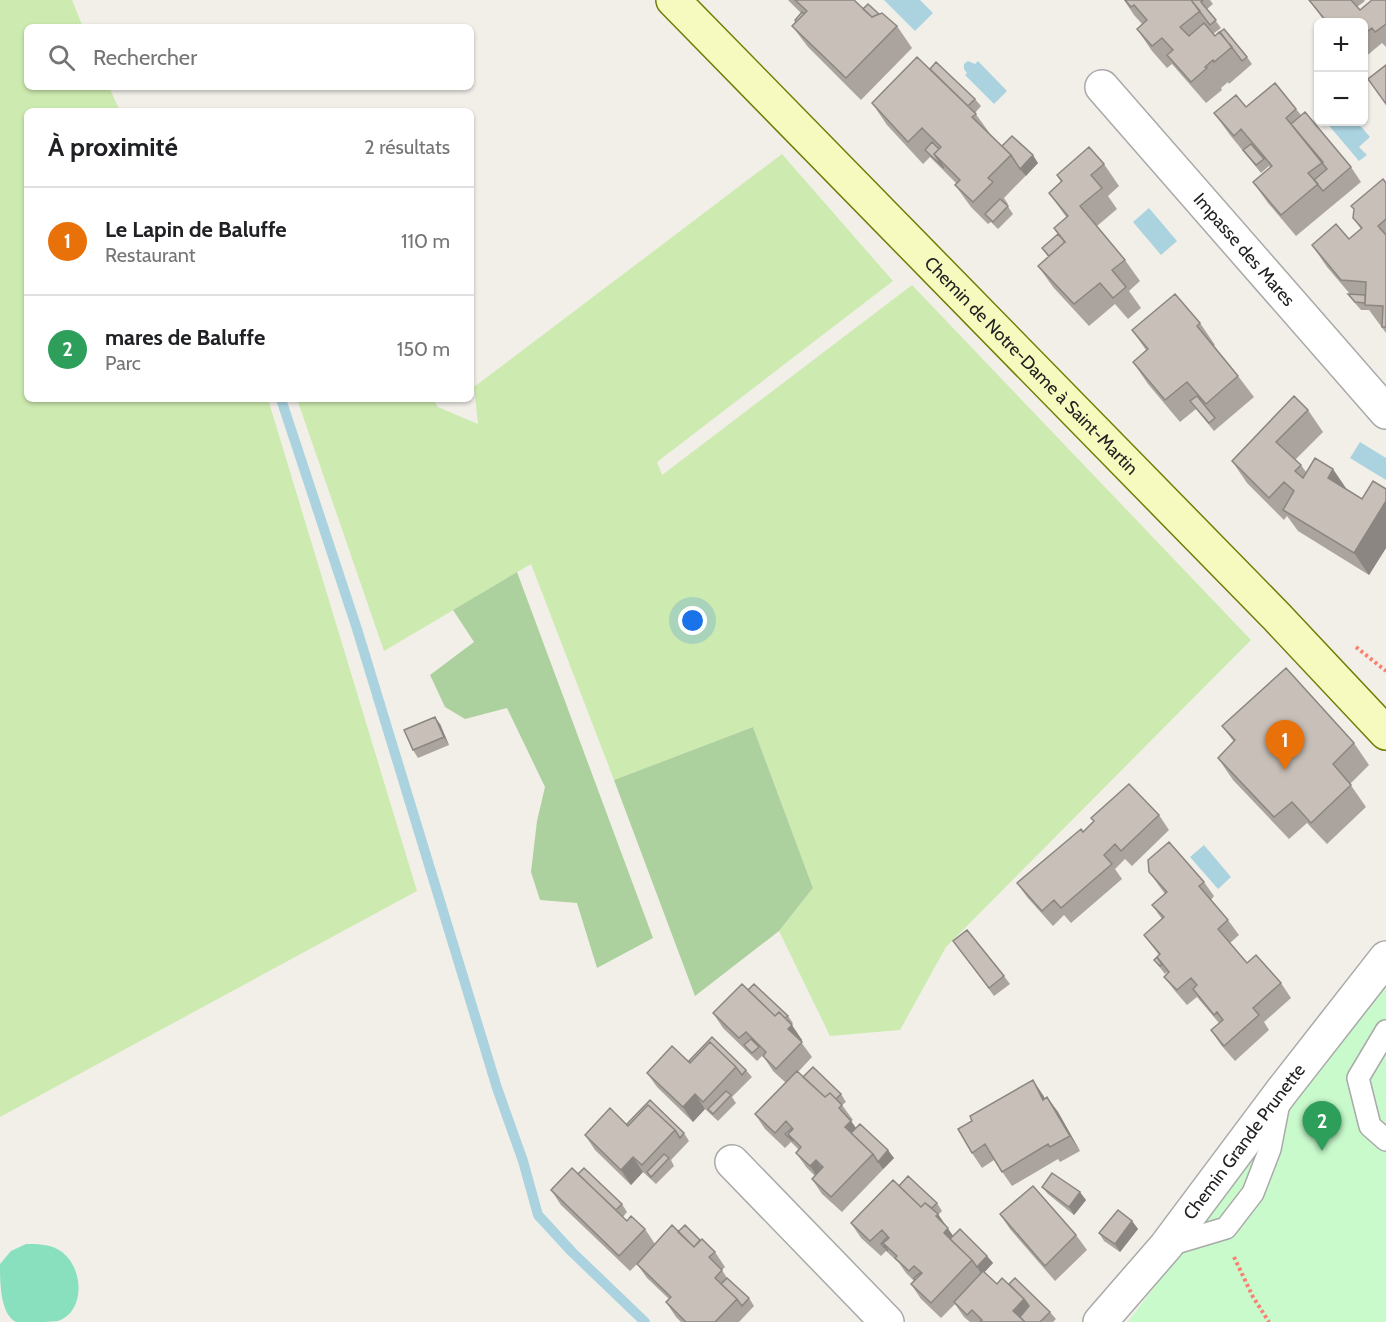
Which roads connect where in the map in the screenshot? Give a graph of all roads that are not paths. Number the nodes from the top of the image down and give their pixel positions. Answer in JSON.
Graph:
{"nodes":[{"id":1,"x":673,"y":0,"type":"edge"},
{"id":2,"x":1102,"y":87,"type":"dead end"},
{"id":3,"x":1386,"y":412,"type":"edge"},
{"id":4,"x":1386,"y":733,"type":"edge"},
{"id":5,"x":1386,"y":958,"type":"edge"},
{"id":6,"x":1386,"y":1031,"type":"edge"},
{"id":7,"x":1282,"y":1091,"type":"junction"},
{"id":8,"x":1386,"y":1140,"type":"edge"},
{"id":9,"x":732,"y":1162,"type":"dead end"},
{"id":10,"x":1166,"y":1246,"type":"junction"},
{"id":11,"x":887,"y":1322,"type":"edge"},
{"id":12,"x":1100,"y":1322,"type":"edge"}],
"edges":[{"from":1,"to":4,"type":"street","name":"Chemin de Notre-Dame à Saint-Martin"},
{"from":2,"to":3,"type":"street","name":"Impasse des Mares"},
{"from":5,"to":7,"type":"street","name":"Chemin Grande Prunette"},
{"from":6,"to":8,"type":"lane"},
{"from":7,"to":10,"type":"street","name":"Chemin Grande Prunette"},
{"from":7,"to":10,"type":"lane"},
{"from":9,"to":11,"type":"street"},
{"from":10,"to":12,"type":"street","name":"Chemin Grande Prunette"}]}
